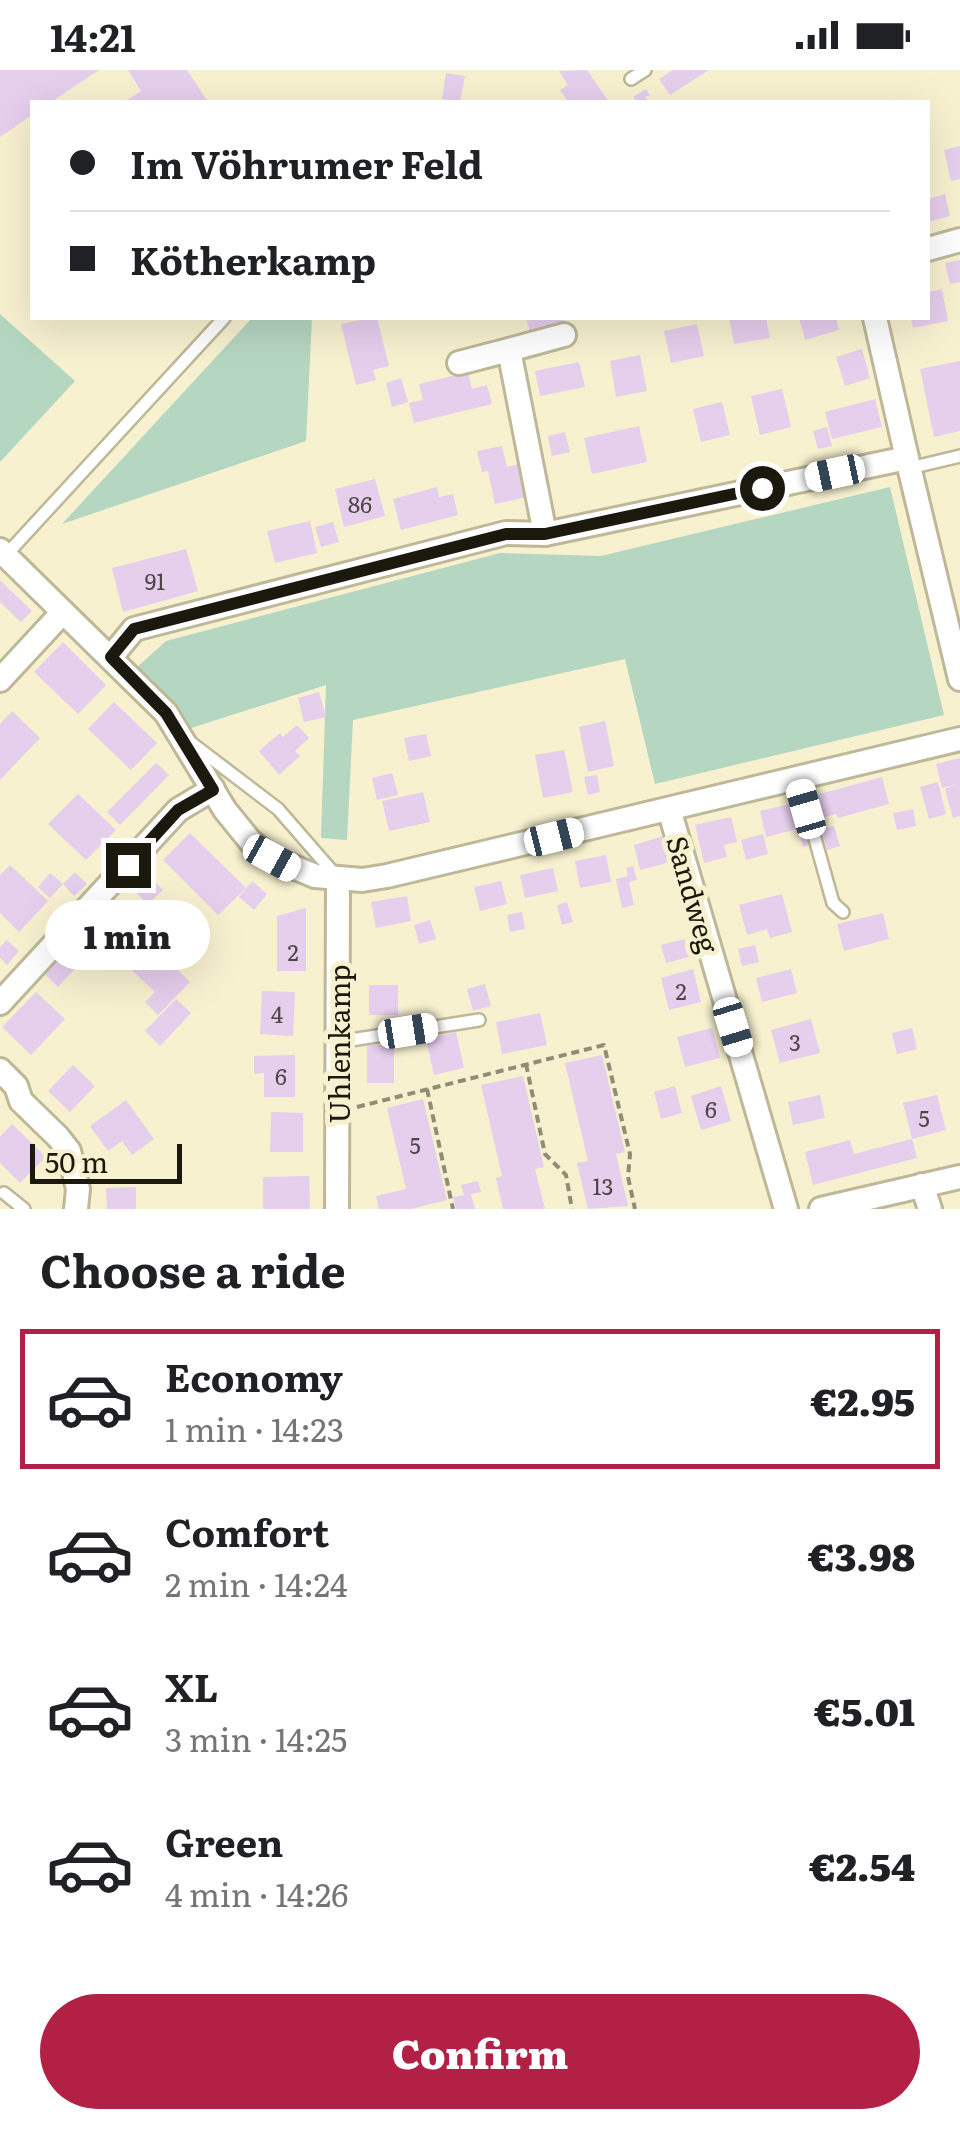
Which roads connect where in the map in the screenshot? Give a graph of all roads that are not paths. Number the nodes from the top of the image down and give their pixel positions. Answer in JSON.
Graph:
{"nodes":[{"id":1,"x":645,"y":70,"type":"edge"},
{"id":2,"x":631,"y":80,"type":"dead end"},
{"id":3,"x":960,"y":240,"type":"edge"},
{"id":4,"x":930,"y":248,"type":"edge"},
{"id":5,"x":222,"y":320,"type":"edge"},
{"id":6,"x":876,"y":320,"type":"edge"},
{"id":7,"x":564,"y":336,"type":"dead end"},
{"id":8,"x":509,"y":350,"type":"junction"},
{"id":9,"x":459,"y":362,"type":"dead end"},
{"id":10,"x":960,"y":456,"type":"edge"},
{"id":11,"x":908,"y":463,"type":"junction"},
{"id":12,"x":545,"y":534,"type":"junction"},
{"id":13,"x":3,"y":553,"type":"edge"},
{"id":14,"x":63,"y":612,"type":"junction"},
{"id":15,"x":111,"y":657,"type":"junction"},
{"id":16,"x":0,"y":680,"type":"edge"},
{"id":17,"x":960,"y":680,"type":"edge"},
{"id":18,"x":183,"y":736,"type":"junction"},
{"id":19,"x":960,"y":738,"type":"edge"},
{"id":20,"x":798,"y":778,"type":"junction"},
{"id":21,"x":213,"y":790,"type":"junction"},
{"id":22,"x":669,"y":809,"type":"junction"},
{"id":23,"x":338,"y":878,"type":"junction"},
{"id":24,"x":843,"y":912,"type":"dead end"},
{"id":25,"x":0,"y":1003,"type":"edge"},
{"id":26,"x":479,"y":1020,"type":"dead end"},
{"id":27,"x":338,"y":1042,"type":"junction"},
{"id":28,"x":0,"y":1070,"type":"edge"},
{"id":29,"x":960,"y":1176,"type":"edge"},
{"id":30,"x":922,"y":1185,"type":"junction"},
{"id":31,"x":4,"y":1193,"type":"dead end"},
{"id":32,"x":24,"y":1209,"type":"edge"},
{"id":33,"x":76,"y":1209,"type":"edge"},
{"id":34,"x":337,"y":1209,"type":"edge"},
{"id":35,"x":786,"y":1209,"type":"edge"},
{"id":36,"x":821,"y":1209,"type":"edge"},
{"id":37,"x":930,"y":1209,"type":"edge"}],
"edges":[{"from":1,"to":2,"type":"lane"},
{"from":3,"to":4,"type":"street"},
{"from":5,"to":13,"type":"lane"},
{"from":6,"to":11,"type":"street"},
{"from":7,"to":8,"type":"street"},
{"from":8,"to":9,"type":"street"},
{"from":8,"to":12,"type":"street"},
{"from":10,"to":11,"type":"lane"},
{"from":11,"to":12,"type":"street"},
{"from":11,"to":17,"type":"street"},
{"from":12,"to":15,"type":"street"},
{"from":13,"to":14,"type":"street"},
{"from":14,"to":15,"type":"street"},
{"from":14,"to":16,"type":"street"},
{"from":15,"to":18,"type":"street"},
{"from":18,"to":21,"type":"street"},
{"from":18,"to":23,"type":"lane"},
{"from":19,"to":20,"type":"street"},
{"from":20,"to":22,"type":"street"},
{"from":20,"to":24,"type":"lane"},
{"from":21,"to":23,"type":"street"},
{"from":21,"to":25,"type":"street"},
{"from":22,"to":23,"type":"street"},
{"from":22,"to":35,"type":"street","name":"Sandweg"},
{"from":23,"to":27,"type":"street","name":"Uhlenkamp"},
{"from":26,"to":27,"type":"lane"},
{"from":27,"to":34,"type":"street","name":"Uhlenkamp"},
{"from":28,"to":33,"type":"street"},
{"from":29,"to":30,"type":"street"},
{"from":30,"to":36,"type":"street"},
{"from":30,"to":37,"type":"street"},
{"from":31,"to":32,"type":"lane"}]}
